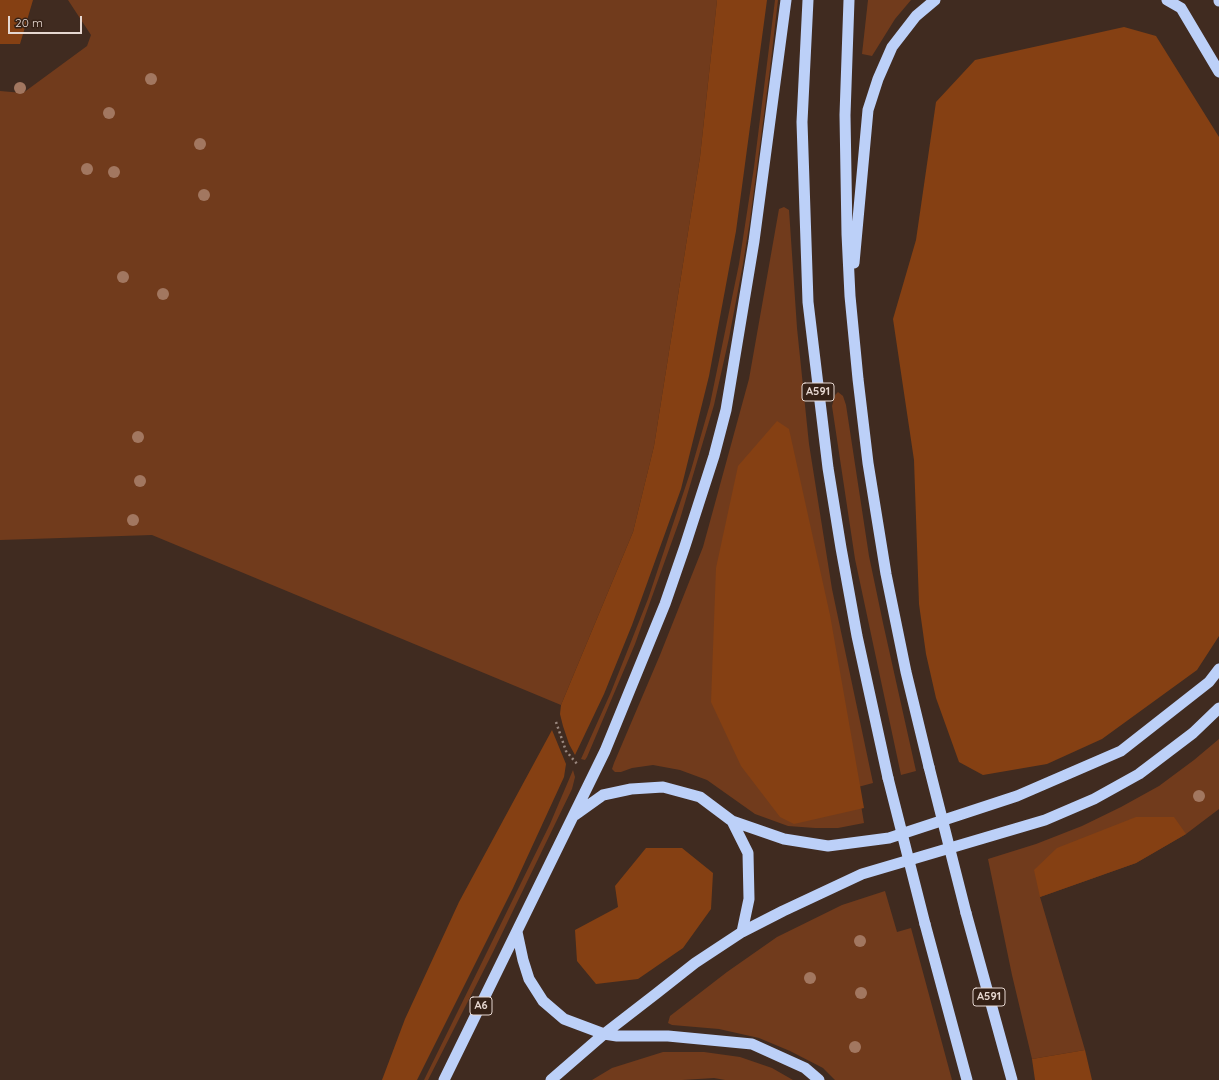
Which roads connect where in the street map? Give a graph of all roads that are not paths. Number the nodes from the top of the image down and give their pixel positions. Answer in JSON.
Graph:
{"nodes":[{"id":1,"x":786,"y":0,"type":"edge"},
{"id":2,"x":808,"y":0,"type":"edge"},
{"id":3,"x":849,"y":0,"type":"edge"},
{"id":4,"x":936,"y":0,"type":"edge"},
{"id":5,"x":1167,"y":0,"type":"edge"},
{"id":6,"x":1219,"y":72,"type":"edge"},
{"id":7,"x":850,"y":296,"type":"junction"},
{"id":8,"x":1219,"y":669,"type":"edge"},
{"id":9,"x":1219,"y":708,"type":"edge"},
{"id":10,"x":573,"y":816,"type":"junction"},
{"id":11,"x":732,"y":821,"type":"junction"},
{"id":12,"x":517,"y":932,"type":"junction"},
{"id":13,"x":742,"y":932,"type":"junction"},
{"id":14,"x":604,"y":1034,"type":"junction"},
{"id":15,"x":444,"y":1080,"type":"edge"},
{"id":16,"x":551,"y":1080,"type":"edge"},
{"id":17,"x":819,"y":1080,"type":"edge"},
{"id":18,"x":967,"y":1080,"type":"edge"},
{"id":19,"x":1012,"y":1080,"type":"edge"}],
"edges":[{"from":1,"to":10,"type":"highway"},
{"from":2,"to":18,"type":"highway","number":"A591","bridge":true},
{"from":3,"to":7,"type":"highway","number":"A591"},
{"from":4,"to":7,"type":"highway"},
{"from":5,"to":6,"type":"highway"},
{"from":7,"to":19,"type":"highway","number":"A591","bridge":true},
{"from":8,"to":11,"type":"highway"},
{"from":9,"to":13,"type":"highway"},
{"from":10,"to":11,"type":"highway"},
{"from":10,"to":12,"type":"highway"},
{"from":11,"to":13,"type":"highway"},
{"from":12,"to":14,"type":"highway"},
{"from":12,"to":15,"type":"highway","number":"A6"},
{"from":13,"to":14,"type":"highway"},
{"from":14,"to":16,"type":"highway"},
{"from":14,"to":17,"type":"highway"}]}
